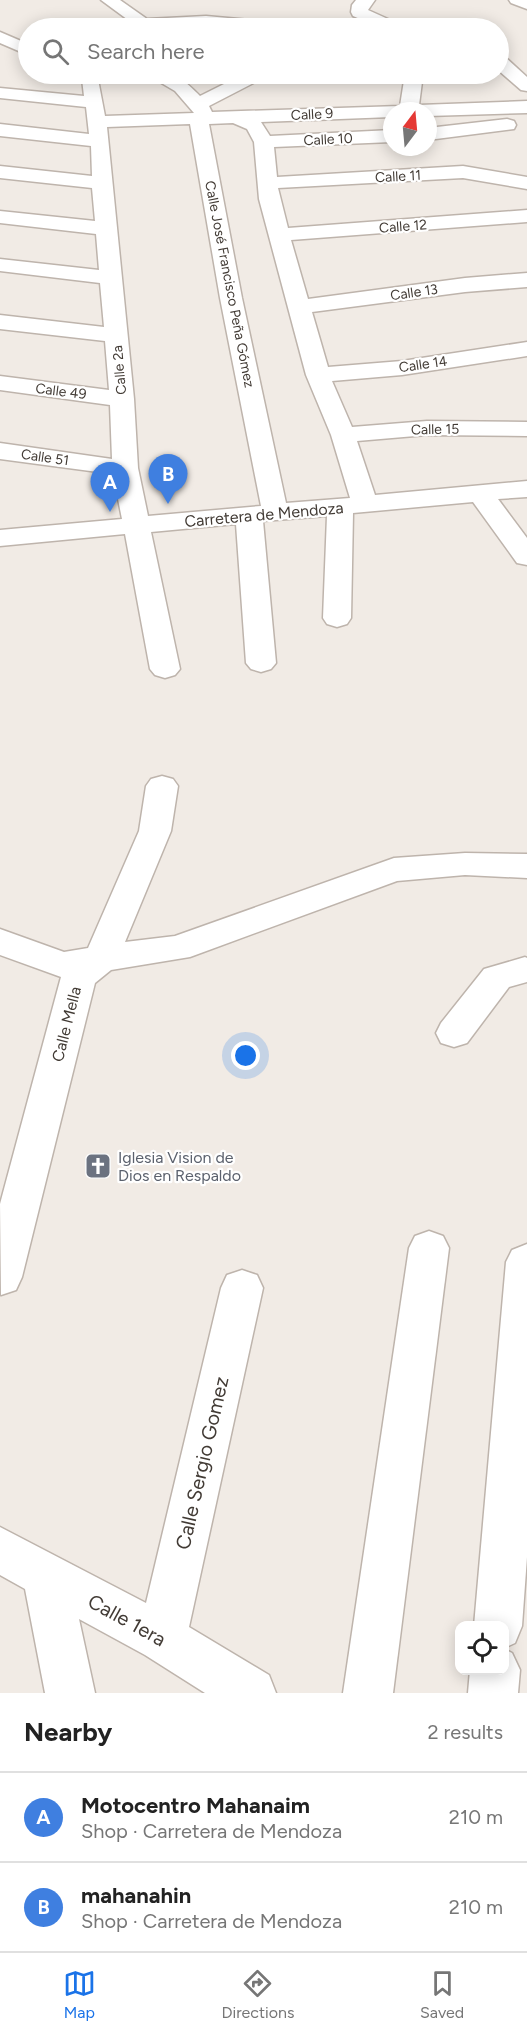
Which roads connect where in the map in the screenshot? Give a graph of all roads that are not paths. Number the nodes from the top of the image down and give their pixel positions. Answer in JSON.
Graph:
{"nodes":[{"id":1,"x":109,"y":0,"type":"edge"},
{"id":2,"x":367,"y":0,"type":"edge"},
{"id":3,"x":517,"y":0,"type":"edge"},
{"id":4,"x":527,"y":4,"type":"edge"},
{"id":5,"x":135,"y":18,"type":"edge"},
{"id":6,"x":372,"y":18,"type":"edge"},
{"id":7,"x":0,"y":38,"type":"edge"},
{"id":8,"x":18,"y":46,"type":"edge"},
{"id":9,"x":518,"y":54,"type":"dead end"},
{"id":10,"x":0,"y":57,"type":"edge"},
{"id":11,"x":509,"y":57,"type":"edge"},
{"id":12,"x":18,"y":58,"type":"edge"},
{"id":13,"x":509,"y":69,"type":"edge"},
{"id":14,"x":91,"y":84,"type":"edge"},
{"id":15,"x":175,"y":84,"type":"edge"},
{"id":16,"x":242,"y":84,"type":"edge"},
{"id":17,"x":413,"y":84,"type":"edge"},
{"id":18,"x":527,"y":86,"type":"edge"},
{"id":19,"x":0,"y":93,"type":"edge"},
{"id":20,"x":410,"y":102,"type":"edge"},
{"id":21,"x":527,"y":107,"type":"edge"},
{"id":22,"x":437,"y":109,"type":"edge"},
{"id":23,"x":383,"y":111,"type":"edge"},
{"id":24,"x":199,"y":112,"type":"junction"},
{"id":25,"x":237,"y":118,"type":"junction"},
{"id":26,"x":97,"y":122,"type":"junction"},
{"id":27,"x":527,"y":122,"type":"edge"},
{"id":28,"x":0,"y":130,"type":"edge"},
{"id":29,"x":437,"y":133,"type":"edge"},
{"id":30,"x":383,"y":136,"type":"edge"},
{"id":31,"x":264,"y":142,"type":"junction"},
{"id":32,"x":0,"y":172,"type":"edge"},
{"id":33,"x":102,"y":183,"type":"junction"},
{"id":34,"x":268,"y":183,"type":"junction"},
{"id":35,"x":527,"y":183,"type":"edge"},
{"id":36,"x":527,"y":216,"type":"edge"},
{"id":37,"x":0,"y":217,"type":"edge"},
{"id":38,"x":107,"y":229,"type":"junction"},
{"id":39,"x":280,"y":235,"type":"junction"},
{"id":40,"x":0,"y":265,"type":"edge"},
{"id":41,"x":110,"y":278,"type":"junction"},
{"id":42,"x":527,"y":280,"type":"edge"},
{"id":43,"x":301,"y":307,"type":"junction"},
{"id":44,"x":0,"y":322,"type":"edge"},
{"id":45,"x":116,"y":335,"type":"junction"},
{"id":46,"x":527,"y":349,"type":"edge"},
{"id":47,"x":318,"y":375,"type":"junction"},
{"id":48,"x":0,"y":383,"type":"edge"},
{"id":49,"x":122,"y":399,"type":"junction"},
{"id":50,"x":527,"y":429,"type":"edge"},
{"id":51,"x":343,"y":435,"type":"junction"},
{"id":52,"x":0,"y":451,"type":"edge"},
{"id":53,"x":125,"y":468,"type":"junction"},
{"id":54,"x":527,"y":489,"type":"edge"},
{"id":55,"x":481,"y":494,"type":"junction"},
{"id":56,"x":353,"y":505,"type":"junction"},
{"id":57,"x":262,"y":515,"type":"junction"},
{"id":58,"x":136,"y":526,"type":"junction"},
{"id":59,"x":0,"y":538,"type":"edge"},
{"id":60,"x":527,"y":557,"type":"edge"},
{"id":61,"x":337,"y":618,"type":"dead end"},
{"id":62,"x":261,"y":663,"type":"dead end"},
{"id":63,"x":165,"y":669,"type":"dead end"},
{"id":64,"x":162,"y":786,"type":"dead end"},
{"id":65,"x":527,"y":866,"type":"edge"},
{"id":66,"x":0,"y":942,"type":"edge"},
{"id":67,"x":101,"y":958,"type":"junction"},
{"id":68,"x":526,"y":971,"type":"edge"},
{"id":69,"x":454,"y":1033,"type":"dead end"},
{"id":70,"x":429,"y":1248,"type":"dead end"},
{"id":71,"x":527,"y":1262,"type":"edge"},
{"id":72,"x":1,"y":1277,"type":"edge"},
{"id":73,"x":242,"y":1288,"type":"dead end"},
{"id":74,"x":0,"y":1550,"type":"edge"},
{"id":75,"x":46,"y":1575,"type":"junction"},
{"id":76,"x":498,"y":1621,"type":"edge"},
{"id":77,"x":162,"y":1638,"type":"junction"},
{"id":78,"x":495,"y":1675,"type":"edge"},
{"id":79,"x":70,"y":1693,"type":"edge"},
{"id":80,"x":251,"y":1693,"type":"edge"},
{"id":81,"x":368,"y":1693,"type":"edge"},
{"id":82,"x":493,"y":1693,"type":"edge"}],
"edges":[{"from":1,"to":5,"type":"street"},
{"from":2,"to":6,"type":"street"},
{"from":3,"to":4,"type":"street"},
{"from":7,"to":8,"type":"street"},
{"from":9,"to":11,"type":"street"},
{"from":10,"to":12,"type":"street"},
{"from":13,"to":18,"type":"street"},
{"from":14,"to":26,"type":"street","name":"Calle 2a"},
{"from":15,"to":24,"type":"street"},
{"from":16,"to":24,"type":"street"},
{"from":17,"to":20,"type":"street"},
{"from":19,"to":26,"type":"street"},
{"from":21,"to":22,"type":"street","name":"Calle 9"},
{"from":23,"to":25,"type":"street","name":"Calle 9"},
{"from":24,"to":25,"type":"street","name":"Calle 9"},
{"from":24,"to":26,"type":"street","name":"Calle 9"},
{"from":24,"to":57,"type":"street","name":"Calle José Francisco Peña Gómez"},
{"from":25,"to":31,"type":"street"},
{"from":26,"to":28,"type":"street"},
{"from":26,"to":33,"type":"street","name":"Calle 2a"},
{"from":27,"to":29,"type":"street"},
{"from":30,"to":31,"type":"street","name":"Calle 10"},
{"from":31,"to":34,"type":"street"},
{"from":32,"to":33,"type":"street"},
{"from":33,"to":38,"type":"street","name":"Calle 2a"},
{"from":34,"to":35,"type":"street","name":"Calle 11"},
{"from":34,"to":39,"type":"street"},
{"from":36,"to":39,"type":"street","name":"Calle 12"},
{"from":37,"to":38,"type":"street"},
{"from":38,"to":41,"type":"street","name":"Calle 2a"},
{"from":39,"to":43,"type":"street"},
{"from":40,"to":41,"type":"street"},
{"from":41,"to":45,"type":"street","name":"Calle 2a"},
{"from":42,"to":43,"type":"street","name":"Calle 13"},
{"from":43,"to":47,"type":"street"},
{"from":44,"to":45,"type":"street"},
{"from":45,"to":49,"type":"street","name":"Calle 2a"},
{"from":46,"to":47,"type":"street","name":"Calle 14"},
{"from":47,"to":51,"type":"street"},
{"from":48,"to":49,"type":"street","name":"Calle 49"},
{"from":49,"to":53,"type":"street","name":"Calle 2a"},
{"from":50,"to":51,"type":"street","name":"Calle 15"},
{"from":51,"to":56,"type":"street"},
{"from":52,"to":53,"type":"street","name":"Calle 51"},
{"from":53,"to":58,"type":"street","name":"Calle 2a"},
{"from":54,"to":55,"type":"street","name":"Carretera de Mendoza"},
{"from":55,"to":56,"type":"street","name":"Carretera de Mendoza"},
{"from":55,"to":60,"type":"street"},
{"from":56,"to":57,"type":"street","name":"Carretera de Mendoza"},
{"from":56,"to":61,"type":"street"},
{"from":57,"to":58,"type":"street","name":"Carretera de Mendoza"},
{"from":57,"to":62,"type":"street","name":"Calle José Francisco Peña Gómez"},
{"from":58,"to":59,"type":"street","name":"Carretera de Mendoza"},
{"from":58,"to":63,"type":"street","name":"Calle 2a"},
{"from":64,"to":67,"type":"street","name":"Calle Mella"},
{"from":65,"to":67,"type":"street"},
{"from":66,"to":67,"type":"street"},
{"from":67,"to":72,"type":"street","name":"Calle Mella"},
{"from":68,"to":69,"type":"street"},
{"from":70,"to":81,"type":"street"},
{"from":71,"to":76,"type":"street"},
{"from":73,"to":77,"type":"street","name":"Calle Sergio Gomez"},
{"from":74,"to":75,"type":"street","name":"Calle 1era"},
{"from":75,"to":77,"type":"street","name":"Calle 1era"},
{"from":75,"to":79,"type":"street"},
{"from":77,"to":80,"type":"street","name":"Calle 1era"},
{"from":78,"to":82,"type":"street"}]}
